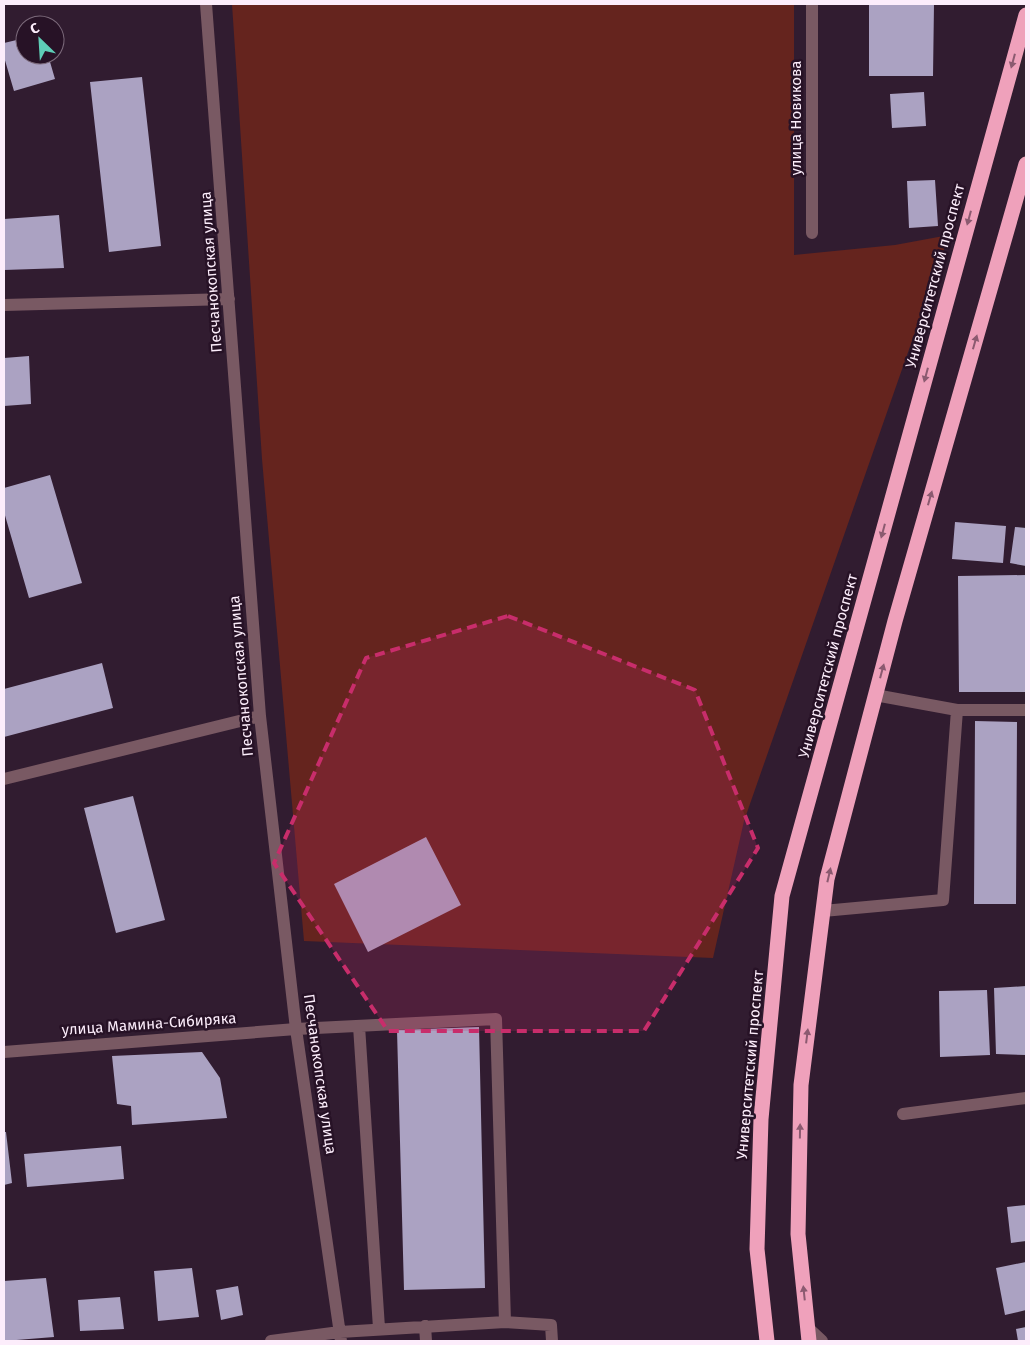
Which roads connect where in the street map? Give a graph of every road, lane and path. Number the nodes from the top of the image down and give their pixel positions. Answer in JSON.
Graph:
{"nodes":[{"id":1,"x":206,"y":4,"type":"edge"},
{"id":2,"x":812,"y":4,"type":"edge"},
{"id":3,"x":1026,"y":15,"type":"edge"},
{"id":4,"x":1026,"y":164,"type":"edge"},
{"id":5,"x":812,"y":233,"type":"dead end"},
{"id":6,"x":229,"y":299,"type":"junction"},
{"id":7,"x":4,"y":305,"type":"edge"},
{"id":8,"x":876,"y":695,"type":"junction"},
{"id":9,"x":957,"y":710,"type":"junction"},
{"id":10,"x":1026,"y":710,"type":"edge"},
{"id":11,"x":260,"y":716,"type":"junction"},
{"id":12,"x":4,"y":779,"type":"edge"},
{"id":13,"x":823,"y":911,"type":"junction"},
{"id":14,"x":359,"y":1026,"type":"junction"},
{"id":15,"x":296,"y":1029,"type":"junction"},
{"id":16,"x":4,"y":1052,"type":"edge"},
{"id":17,"x":1026,"y":1098,"type":"edge"},
{"id":18,"x":903,"y":1114,"type":"dead end"},
{"id":19,"x":505,"y":1322,"type":"junction"},
{"id":20,"x":425,"y":1326,"type":"junction"},
{"id":21,"x":379,"y":1328,"type":"junction"},
{"id":22,"x":808,"y":1334,"type":"edge"},
{"id":23,"x":341,"y":1336,"type":"edge"},
{"id":24,"x":271,"y":1341,"type":"edge"},
{"id":25,"x":426,"y":1341,"type":"edge"},
{"id":26,"x":552,"y":1341,"type":"edge"},
{"id":27,"x":767,"y":1341,"type":"edge"},
{"id":28,"x":822,"y":1341,"type":"edge"}],
"edges":[{"from":1,"to":6,"type":"street","name":"Песчанокопская улица"},
{"from":2,"to":5,"type":"street","name":"улица Новикова"},
{"from":3,"to":27,"type":"highway","name":"Университетский проспект","one_way":true},
{"from":8,"to":4,"type":"highway","one_way":true},
{"from":6,"to":7,"type":"street"},
{"from":6,"to":11,"type":"street","name":"Песчанокопская улица"},
{"from":8,"to":9,"type":"street"},
{"from":13,"to":8,"type":"highway","one_way":true},
{"from":9,"to":10,"type":"street"},
{"from":9,"to":13,"type":"street"},
{"from":11,"to":12,"type":"street"},
{"from":11,"to":15,"type":"street","name":"Песчанокопская улица"},
{"from":22,"to":13,"type":"highway","one_way":true},
{"from":14,"to":15,"type":"street","name":"улица Мамина-Сибиряка"},
{"from":14,"to":19,"type":"street","name":"улица Мамина-Сибиряка"},
{"from":14,"to":21,"type":"street"},
{"from":15,"to":16,"type":"street","name":"улица Мамина-Сибиряка"},
{"from":15,"to":23,"type":"street","name":"Песчанокопская улица"},
{"from":17,"to":18,"type":"street"},
{"from":19,"to":20,"type":"street"},
{"from":19,"to":26,"type":"street"},
{"from":20,"to":21,"type":"street"},
{"from":20,"to":25,"type":"street"},
{"from":21,"to":23,"type":"street"},
{"from":22,"to":28,"type":"street"},
{"from":23,"to":24,"type":"street"}]}
